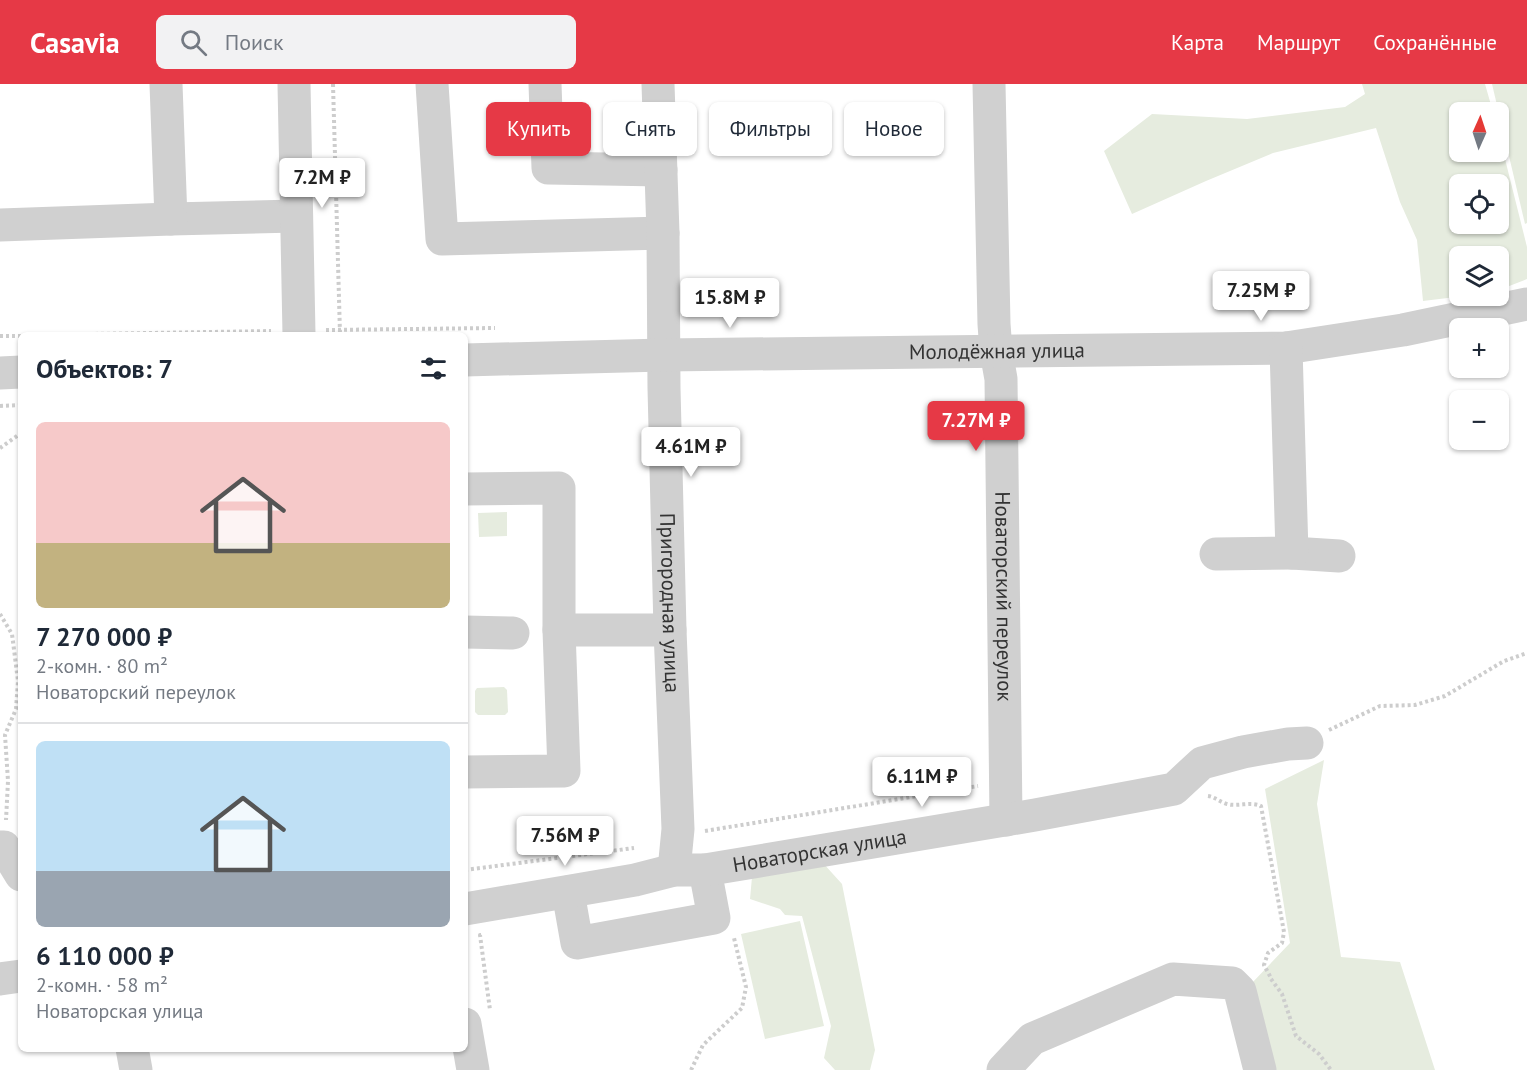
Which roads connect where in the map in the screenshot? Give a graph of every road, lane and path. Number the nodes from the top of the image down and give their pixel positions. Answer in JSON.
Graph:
{"nodes":[{"id":1,"x":166,"y":84,"type":"edge"},
{"id":2,"x":294,"y":84,"type":"edge"},
{"id":3,"x":333,"y":84,"type":"edge"},
{"id":4,"x":432,"y":84,"type":"edge"},
{"id":5,"x":545,"y":84,"type":"edge"},
{"id":6,"x":658,"y":84,"type":"edge"},
{"id":7,"x":989,"y":84,"type":"edge"},
{"id":8,"x":661,"y":170,"type":"junction"},
{"id":9,"x":297,"y":216,"type":"junction"},
{"id":10,"x":171,"y":219,"type":"junction"},
{"id":11,"x":0,"y":225,"type":"edge"},
{"id":12,"x":663,"y":233,"type":"junction"},
{"id":13,"x":1527,"y":304,"type":"edge"},
{"id":14,"x":287,"y":332,"type":"edge"},
{"id":15,"x":340,"y":332,"type":"edge"},
{"id":16,"x":0,"y":336,"type":"edge"},
{"id":17,"x":18,"y":336,"type":"edge"},
{"id":18,"x":1286,"y":348,"type":"junction"},
{"id":19,"x":996,"y":351,"type":"junction"},
{"id":20,"x":664,"y":355,"type":"junction"},
{"id":21,"x":468,"y":360,"type":"edge"},
{"id":22,"x":18,"y":372,"type":"edge"},
{"id":23,"x":0,"y":373,"type":"edge"},
{"id":24,"x":18,"y":405,"type":"edge"},
{"id":25,"x":0,"y":406,"type":"edge"},
{"id":26,"x":18,"y":435,"type":"edge"},
{"id":27,"x":0,"y":448,"type":"edge"},
{"id":28,"x":468,"y":489,"type":"edge"},
{"id":29,"x":1292,"y":553,"type":"junction"},
{"id":30,"x":1216,"y":554,"type":"dead end"},
{"id":31,"x":1339,"y":556,"type":"dead end"},
{"id":32,"x":0,"y":614,"type":"edge"},
{"id":33,"x":559,"y":630,"type":"junction"},
{"id":34,"x":670,"y":630,"type":"junction"},
{"id":35,"x":468,"y":632,"type":"edge"},
{"id":36,"x":513,"y":633,"type":"dead end"},
{"id":37,"x":1527,"y":653,"type":"edge"},
{"id":38,"x":2,"y":735,"type":"edge"},
{"id":39,"x":1306,"y":743,"type":"joint"},
{"id":40,"x":468,"y":772,"type":"edge"},
{"id":41,"x":1005,"y":781,"type":"junction"},
{"id":42,"x":1174,"y":789,"type":"junction"},
{"id":43,"x":1006,"y":820,"type":"junction"},
{"id":44,"x":2,"y":847,"type":"edge"},
{"id":45,"x":685,"y":859,"type":"junction"},
{"id":46,"x":468,"y":870,"type":"edge"},
{"id":47,"x":18,"y":871,"type":"edge"},
{"id":48,"x":568,"y":892,"type":"junction"},
{"id":49,"x":468,"y":909,"type":"edge"},
{"id":50,"x":714,"y":918,"type":"junction"},
{"id":51,"x":18,"y":976,"type":"edge"},
{"id":52,"x":1271,"y":978,"type":"junction"},
{"id":53,"x":0,"y":979,"type":"edge"},
{"id":54,"x":1232,"y":982,"type":"junction"},
{"id":55,"x":468,"y":1041,"type":"edge"},
{"id":56,"x":133,"y":1052,"type":"edge"},
{"id":57,"x":136,"y":1070,"type":"edge"},
{"id":58,"x":473,"y":1070,"type":"edge"},
{"id":59,"x":691,"y":1070,"type":"edge"},
{"id":60,"x":1003,"y":1070,"type":"edge"},
{"id":61,"x":1260,"y":1070,"type":"edge"},
{"id":62,"x":1331,"y":1070,"type":"edge"}],
"edges":[{"from":1,"to":10,"type":"street"},
{"from":2,"to":9,"type":"street"},
{"from":3,"to":15,"type":"path"},
{"from":4,"to":12,"type":"street"},
{"from":5,"to":8,"type":"street"},
{"from":6,"to":8,"type":"street","name":"Пригородная улица"},
{"from":7,"to":19,"type":"street","name":"Новаторский переулок"},
{"from":8,"to":12,"type":"street","name":"Пригородная улица"},
{"from":9,"to":10,"type":"street"},
{"from":9,"to":14,"type":"street"},
{"from":10,"to":11,"type":"street"},
{"from":12,"to":20,"type":"street","name":"Пригородная улица"},
{"from":13,"to":18,"type":"street","name":"Молодёжная улица"},
{"from":16,"to":17,"type":"path"},
{"from":18,"to":19,"type":"street","name":"Молодёжная улица"},
{"from":18,"to":29,"type":"street"},
{"from":19,"to":20,"type":"street","name":"Молодёжная улица"},
{"from":19,"to":41,"type":"street","name":"Новаторский переулок"},
{"from":20,"to":21,"type":"street","name":"Молодёжная улица"},
{"from":20,"to":34,"type":"street","name":"Пригородная улица"},
{"from":22,"to":23,"type":"street"},
{"from":24,"to":25,"type":"path"},
{"from":26,"to":27,"type":"path"},
{"from":28,"to":33,"type":"street"},
{"from":29,"to":30,"type":"street"},
{"from":29,"to":31,"type":"street"},
{"from":32,"to":38,"type":"path"},
{"from":33,"to":34,"type":"street"},
{"from":33,"to":40,"type":"street"},
{"from":34,"to":45,"type":"street","name":"Пригородная улица"},
{"from":35,"to":36,"type":"street"},
{"from":37,"to":39,"type":"path"},
{"from":38,"to":44,"type":"path"},
{"from":39,"to":42,"type":"street"},
{"from":41,"to":43,"type":"street","name":"Новаторский переулок"},
{"from":41,"to":45,"type":"path"},
{"from":42,"to":43,"type":"street","name":"Новаторская улица"},
{"from":42,"to":52,"type":"path"},
{"from":43,"to":45,"type":"street","name":"Новаторская улица"},
{"from":44,"to":47,"type":"street"},
{"from":45,"to":46,"type":"path"},
{"from":45,"to":48,"type":"street","name":"Новаторская улица"},
{"from":45,"to":50,"type":"street","name":"Пригородная улица"},
{"from":48,"to":49,"type":"street","name":"Новаторская улица"},
{"from":48,"to":50,"type":"street"},
{"from":50,"to":59,"type":"path"},
{"from":51,"to":53,"type":"street"},
{"from":52,"to":54,"type":"path"},
{"from":52,"to":62,"type":"path"},
{"from":54,"to":60,"type":"street"},
{"from":54,"to":61,"type":"street"},
{"from":55,"to":58,"type":"street"},
{"from":56,"to":57,"type":"street"}]}
